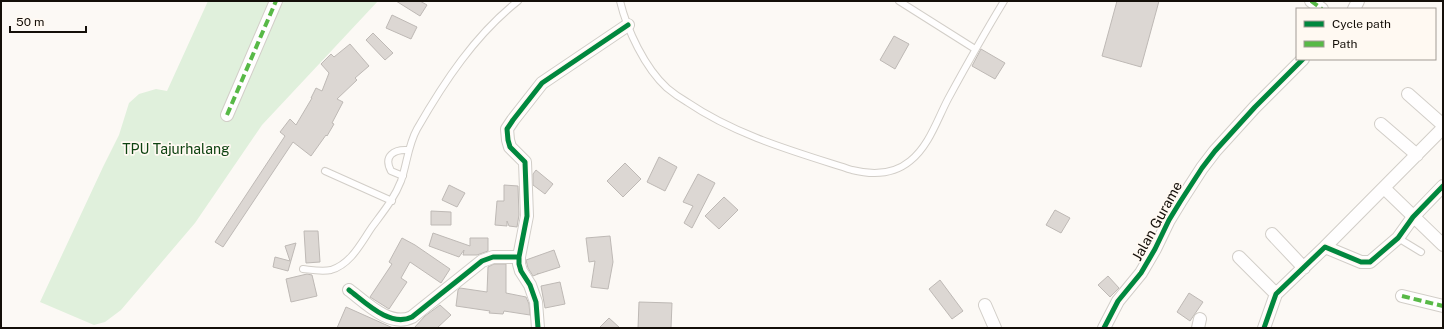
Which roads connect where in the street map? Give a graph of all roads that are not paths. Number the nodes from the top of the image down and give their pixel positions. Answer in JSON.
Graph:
{"nodes":[{"id":1,"x":276,"y":1,"type":"edge"},
{"id":2,"x":518,"y":1,"type":"edge"},
{"id":3,"x":620,"y":1,"type":"edge"},
{"id":4,"x":900,"y":1,"type":"edge"},
{"id":5,"x":1004,"y":1,"type":"edge"},
{"id":6,"x":1311,"y":1,"type":"edge"},
{"id":7,"x":1321,"y":8,"type":"edge"},
{"id":8,"x":628,"y":25,"type":"junction"},
{"id":9,"x":975,"y":49,"type":"junction"},
{"id":10,"x":1301,"y":60,"type":"edge"},
{"id":11,"x":1408,"y":94,"type":"dead end"},
{"id":12,"x":227,"y":115,"type":"dead end"},
{"id":13,"x":1381,"y":124,"type":"dead end"},
{"id":14,"x":1443,"y":125,"type":"edge"},
{"id":15,"x":1443,"y":128,"type":"edge"},
{"id":16,"x":408,"y":150,"type":"junction"},
{"id":17,"x":1417,"y":156,"type":"junction"},
{"id":18,"x":325,"y":171,"type":"dead end"},
{"id":19,"x":402,"y":176,"type":"junction"},
{"id":20,"x":1443,"y":187,"type":"edge"},
{"id":21,"x":1384,"y":188,"type":"junction"},
{"id":22,"x":392,"y":201,"type":"junction"},
{"id":23,"x":1413,"y":217,"type":"junction"},
{"id":24,"x":1272,"y":234,"type":"dead end"},
{"id":25,"x":1398,"y":238,"type":"junction"},
{"id":26,"x":1443,"y":245,"type":"edge"},
{"id":27,"x":1325,"y":247,"type":"junction"},
{"id":28,"x":1421,"y":252,"type":"dead end"},
{"id":29,"x":519,"y":257,"type":"junction"},
{"id":30,"x":1239,"y":258,"type":"dead end"},
{"id":31,"x":1304,"y":268,"type":"junction"},
{"id":32,"x":303,"y":269,"type":"dead end"},
{"id":33,"x":349,"y":290,"type":"dead end"},
{"id":34,"x":1276,"y":294,"type":"junction"},
{"id":35,"x":1402,"y":296,"type":"dead end"},
{"id":36,"x":985,"y":305,"type":"dead end"},
{"id":37,"x":1443,"y":306,"type":"edge"},
{"id":38,"x":538,"y":328,"type":"edge"},
{"id":39,"x":995,"y":328,"type":"edge"},
{"id":40,"x":1104,"y":328,"type":"edge"},
{"id":41,"x":1264,"y":328,"type":"edge"}],
"edges":[{"from":1,"to":12,"type":"street"},
{"from":2,"to":16,"type":"lane"},
{"from":3,"to":8,"type":"lane"},
{"from":4,"to":9,"type":"lane"},
{"from":5,"to":9,"type":"lane"},
{"from":6,"to":7,"type":"street"},
{"from":8,"to":9,"type":"lane"},
{"from":8,"to":29,"type":"street"},
{"from":10,"to":40,"type":"street","name":"Jalan Gurame"},
{"from":11,"to":14,"type":"street"},
{"from":13,"to":17,"type":"street"},
{"from":15,"to":17,"type":"street"},
{"from":16,"to":19,"type":"lane"},
{"from":16,"to":19,"type":"lane"},
{"from":17,"to":21,"type":"street"},
{"from":18,"to":22,"type":"lane"},
{"from":19,"to":22,"type":"lane"},
{"from":20,"to":23,"type":"street"},
{"from":21,"to":23,"type":"street"},
{"from":21,"to":27,"type":"street"},
{"from":22,"to":32,"type":"lane"},
{"from":23,"to":25,"type":"street"},
{"from":23,"to":26,"type":"street"},
{"from":24,"to":31,"type":"street"},
{"from":25,"to":27,"type":"street"},
{"from":25,"to":28,"type":"lane"},
{"from":27,"to":31,"type":"street"},
{"from":29,"to":33,"type":"street"},
{"from":29,"to":38,"type":"street"},
{"from":30,"to":34,"type":"street"},
{"from":31,"to":34,"type":"street"},
{"from":34,"to":41,"type":"street"},
{"from":35,"to":37,"type":"street"},
{"from":36,"to":39,"type":"street"}]}
